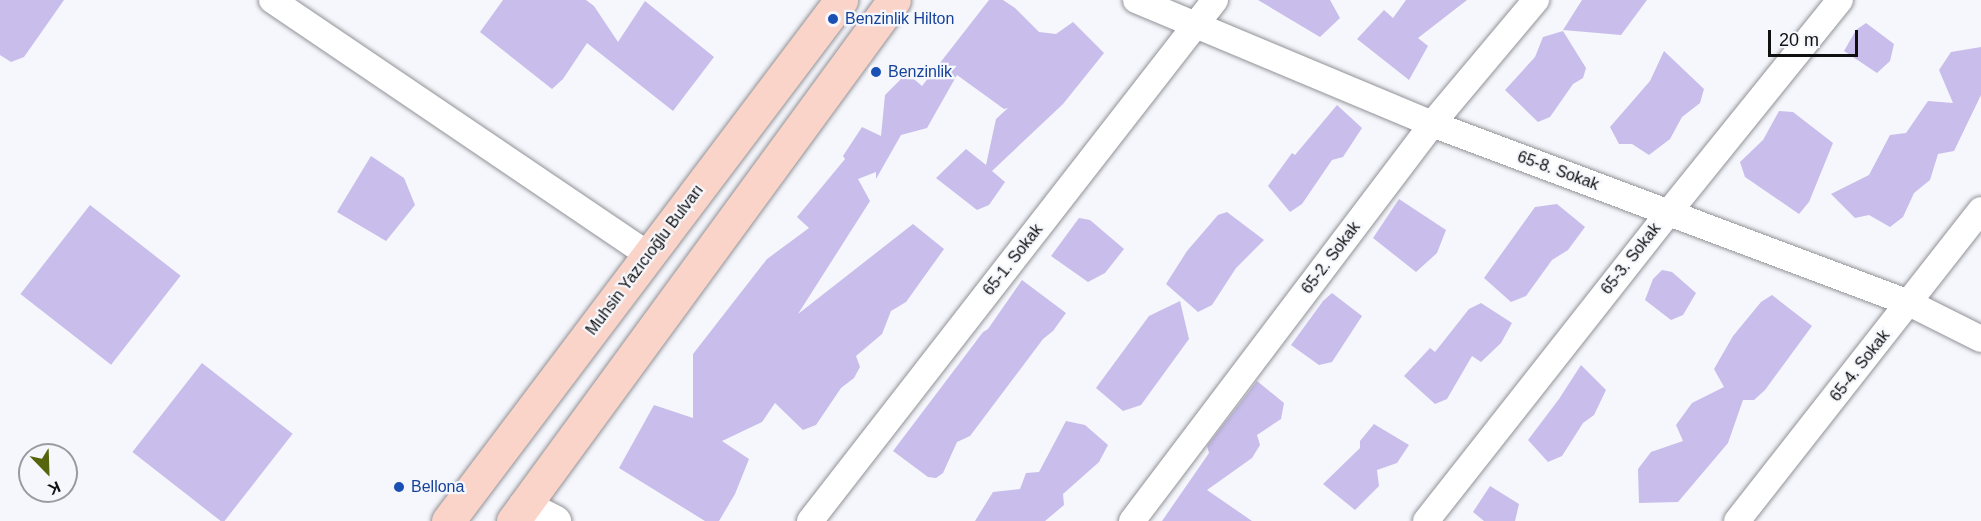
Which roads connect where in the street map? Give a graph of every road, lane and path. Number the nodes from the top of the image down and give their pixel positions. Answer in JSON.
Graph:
{"nodes":[{"id":1,"x":272,"y":0,"type":"edge"},
{"id":2,"x":841,"y":0,"type":"edge"},
{"id":3,"x":894,"y":0,"type":"edge"},
{"id":4,"x":1136,"y":0,"type":"edge"},
{"id":5,"x":1215,"y":0,"type":"edge"},
{"id":6,"x":1536,"y":0,"type":"edge"},
{"id":7,"x":1840,"y":0,"type":"edge"},
{"id":8,"x":1196,"y":25,"type":"junction"},
{"id":9,"x":1432,"y":124,"type":"junction"},
{"id":10,"x":1981,"y":210,"type":"edge"},
{"id":11,"x":1669,"y":212,"type":"junction"},
{"id":12,"x":649,"y":255,"type":"junction"},
{"id":13,"x":1909,"y":303,"type":"junction"},
{"id":14,"x":1981,"y":339,"type":"edge"},
{"id":15,"x":519,"y":514,"type":"edge"},
{"id":16,"x":448,"y":521,"type":"edge"},
{"id":17,"x":554,"y":521,"type":"edge"},
{"id":18,"x":810,"y":521,"type":"edge"},
{"id":19,"x":1132,"y":521,"type":"edge"},
{"id":20,"x":1426,"y":521,"type":"edge"},
{"id":21,"x":1737,"y":521,"type":"edge"}],
"edges":[{"from":1,"to":12,"type":"street"},
{"from":2,"to":12,"type":"main road","name":"Muhsin Yazıcıoğlu Bulvarı"},
{"from":3,"to":15,"type":"main road"},
{"from":4,"to":8,"type":"street","name":"65-8. Sokak"},
{"from":5,"to":8,"type":"street","name":"65-1. Sokak"},
{"from":6,"to":9,"type":"street","name":"65-2. Sokak"},
{"from":7,"to":11,"type":"street","name":"65-3. Sokak"},
{"from":8,"to":9,"type":"street","name":"65-8. Sokak"},
{"from":8,"to":18,"type":"street","name":"65-1. Sokak"},
{"from":9,"to":11,"type":"street","name":"65-8. Sokak"},
{"from":9,"to":19,"type":"street","name":"65-2. Sokak"},
{"from":10,"to":13,"type":"street","name":"65-4. Sokak"},
{"from":11,"to":13,"type":"street","name":"65-8. Sokak"},
{"from":11,"to":20,"type":"street","name":"65-3. Sokak"},
{"from":12,"to":16,"type":"main road","name":"Muhsin Yazıcıoğlu Bulvarı"},
{"from":13,"to":14,"type":"street","name":"65-8. Sokak"},
{"from":13,"to":21,"type":"street","name":"65-4. Sokak"},
{"from":15,"to":17,"type":"street"}]}
